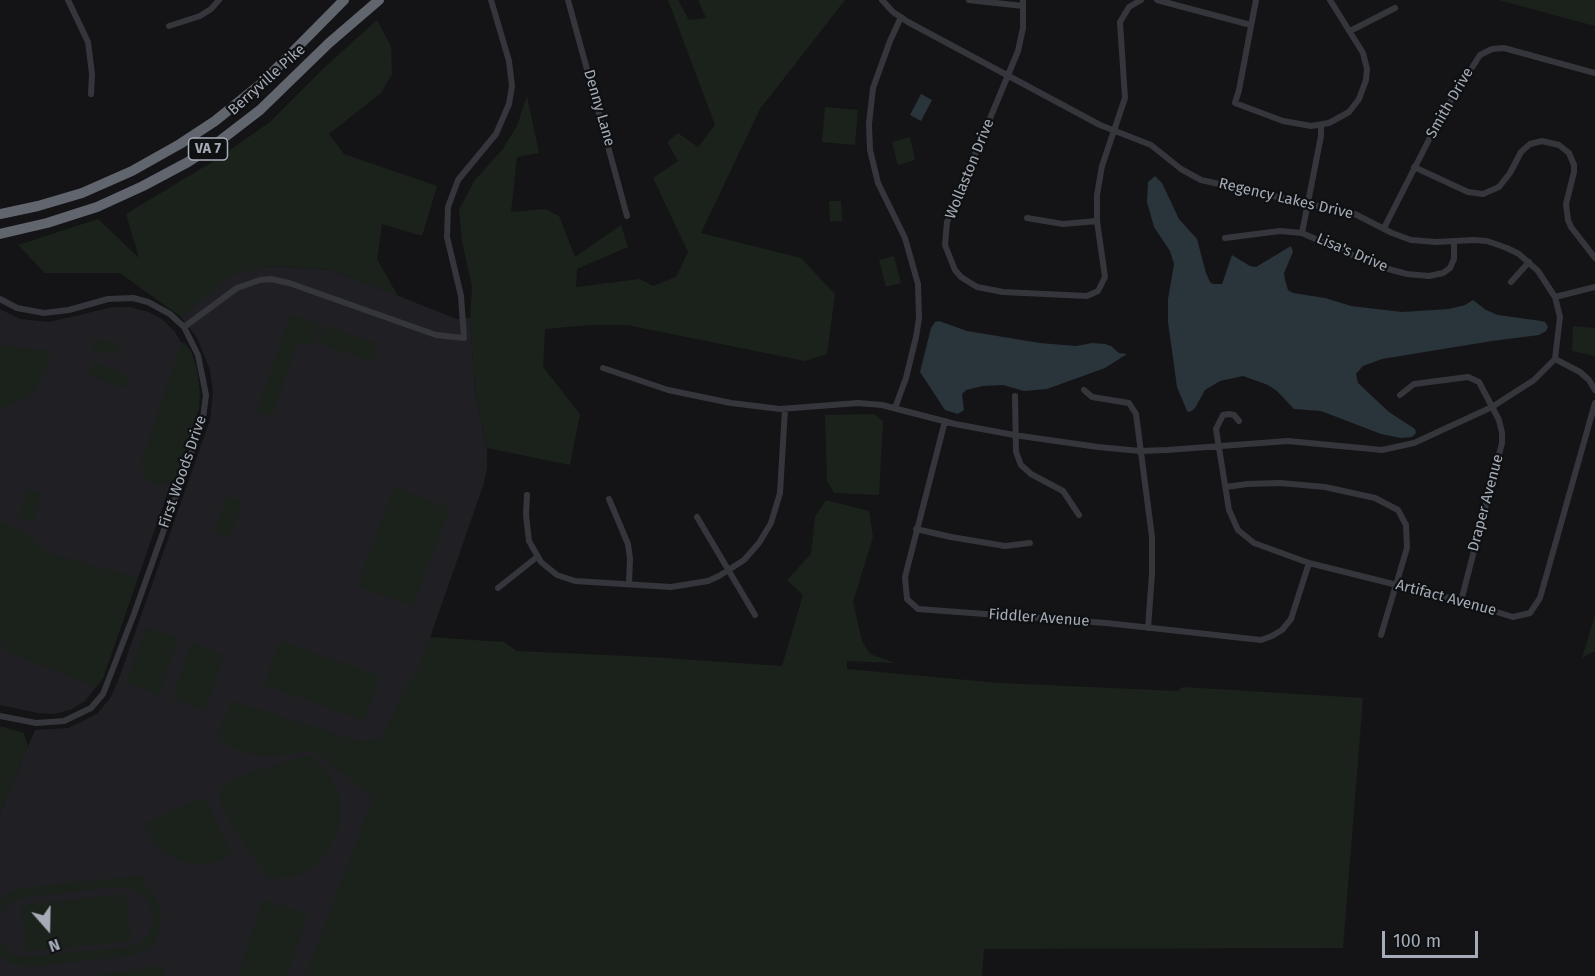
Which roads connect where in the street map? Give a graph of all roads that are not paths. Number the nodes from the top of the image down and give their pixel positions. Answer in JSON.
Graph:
{"nodes":[{"id":1,"x":68,"y":0,"type":"edge"},
{"id":2,"x":219,"y":0,"type":"edge"},
{"id":3,"x":344,"y":0,"type":"edge"},
{"id":4,"x":379,"y":0,"type":"edge"},
{"id":5,"x":491,"y":0,"type":"edge"},
{"id":6,"x":568,"y":0,"type":"edge"},
{"id":7,"x":882,"y":0,"type":"edge"},
{"id":8,"x":969,"y":0,"type":"edge"},
{"id":9,"x":1141,"y":0,"type":"edge"},
{"id":10,"x":1157,"y":0,"type":"edge"},
{"id":11,"x":1256,"y":0,"type":"edge"},
{"id":12,"x":1330,"y":0,"type":"edge"},
{"id":13,"x":1023,"y":3,"type":"edge"},
{"id":14,"x":1395,"y":8,"type":"dead end"},
{"id":15,"x":901,"y":17,"type":"junction"},
{"id":16,"x":1251,"y":25,"type":"junction"},
{"id":17,"x":169,"y":26,"type":"dead end"},
{"id":18,"x":1350,"y":31,"type":"junction"},
{"id":19,"x":1595,"y":73,"type":"edge"},
{"id":20,"x":1008,"y":75,"type":"junction"},
{"id":21,"x":91,"y":94,"type":"dead end"},
{"id":22,"x":1321,"y":126,"type":"junction"},
{"id":23,"x":1114,"y":131,"type":"junction"},
{"id":24,"x":1414,"y":167,"type":"junction"},
{"id":25,"x":1308,"y":203,"type":"junction"},
{"id":26,"x":0,"y":214,"type":"edge"},
{"id":27,"x":627,"y":216,"type":"dead end"},
{"id":28,"x":1027,"y":218,"type":"dead end"},
{"id":29,"x":1097,"y":221,"type":"junction"},
{"id":30,"x":1384,"y":228,"type":"junction"},
{"id":31,"x":1302,"y":233,"type":"junction"},
{"id":32,"x":0,"y":234,"type":"edge"},
{"id":33,"x":1225,"y":238,"type":"dead end"},
{"id":34,"x":1454,"y":241,"type":"junction"},
{"id":35,"x":1595,"y":258,"type":"edge"},
{"id":36,"x":1529,"y":262,"type":"junction"},
{"id":37,"x":1511,"y":282,"type":"dead end"},
{"id":38,"x":1595,"y":287,"type":"edge"},
{"id":39,"x":1556,"y":297,"type":"junction"},
{"id":40,"x":0,"y":299,"type":"edge"},
{"id":41,"x":184,"y":327,"type":"junction"},
{"id":42,"x":1555,"y":359,"type":"junction"},
{"id":43,"x":603,"y":368,"type":"dead end"},
{"id":44,"x":1084,"y":390,"type":"dead end"},
{"id":45,"x":1595,"y":390,"type":"edge"},
{"id":46,"x":1400,"y":395,"type":"dead end"},
{"id":47,"x":1015,"y":396,"type":"dead end"},
{"id":48,"x":1595,"y":403,"type":"edge"},
{"id":49,"x":1491,"y":407,"type":"junction"},
{"id":50,"x":895,"y":408,"type":"junction"},
{"id":51,"x":785,"y":409,"type":"junction"},
{"id":52,"x":945,"y":421,"type":"junction"},
{"id":53,"x":1239,"y":421,"type":"dead end"},
{"id":54,"x":1014,"y":435,"type":"junction"},
{"id":55,"x":1219,"y":445,"type":"junction"},
{"id":56,"x":1140,"y":451,"type":"junction"},
{"id":57,"x":1226,"y":487,"type":"junction"},
{"id":58,"x":527,"y":495,"type":"dead end"},
{"id":59,"x":609,"y":499,"type":"dead end"},
{"id":60,"x":1079,"y":515,"type":"dead end"},
{"id":61,"x":697,"y":518,"type":"dead end"},
{"id":62,"x":916,"y":529,"type":"junction"},
{"id":63,"x":1030,"y":543,"type":"dead end"},
{"id":64,"x":537,"y":557,"type":"junction"},
{"id":65,"x":1309,"y":562,"type":"junction"},
{"id":66,"x":729,"y":571,"type":"junction"},
{"id":67,"x":629,"y":584,"type":"junction"},
{"id":68,"x":1398,"y":584,"type":"junction"},
{"id":69,"x":498,"y":588,"type":"dead end"},
{"id":70,"x":1461,"y":601,"type":"junction"},
{"id":71,"x":755,"y":615,"type":"dead end"},
{"id":72,"x":1148,"y":628,"type":"junction"},
{"id":73,"x":1381,"y":635,"type":"dead end"},
{"id":74,"x":0,"y":716,"type":"edge"}],
"edges":[{"from":1,"to":21,"type":"street"},
{"from":2,"to":17,"type":"street"},
{"from":3,"to":26,"type":"highway","name":"Berryville Pike","number":"VA 7"},
{"from":4,"to":32,"type":"highway","name":"Berryville Pike","number":"VA 7"},
{"from":5,"to":41,"type":"street"},
{"from":6,"to":27,"type":"street","name":"Denny Lane"},
{"from":7,"to":15,"type":"street","name":"Regency Lakes Drive"},
{"from":8,"to":13,"type":"street"},
{"from":9,"to":23,"type":"street","name":"Wollaston Drive"},
{"from":10,"to":16,"type":"street"},
{"from":11,"to":16,"type":"street"},
{"from":12,"to":18,"type":"street"},
{"from":13,"to":20,"type":"street","name":"Wollaston Drive"},
{"from":14,"to":18,"type":"street"},
{"from":15,"to":20,"type":"street","name":"Regency Lakes Drive"},
{"from":15,"to":50,"type":"street"},
{"from":16,"to":22,"type":"street"},
{"from":18,"to":22,"type":"street"},
{"from":19,"to":24,"type":"street","name":"Smith Drive"},
{"from":20,"to":23,"type":"street","name":"Regency Lakes Drive"},
{"from":20,"to":29,"type":"street","name":"Wollaston Drive"},
{"from":22,"to":25,"type":"street"},
{"from":23,"to":25,"type":"street","name":"Regency Lakes Drive"},
{"from":23,"to":29,"type":"street","name":"Wollaston Drive"},
{"from":24,"to":30,"type":"street","name":"Smith Drive"},
{"from":24,"to":35,"type":"street"},
{"from":25,"to":30,"type":"street","name":"Regency Lakes Drive"},
{"from":25,"to":31,"type":"street"},
{"from":28,"to":29,"type":"street"},
{"from":30,"to":34,"type":"street","name":"Regency Lakes Drive"},
{"from":31,"to":33,"type":"street","name":"Lisa's Drive"},
{"from":31,"to":34,"type":"street","name":"Lisa's Drive"},
{"from":34,"to":36,"type":"street","name":"Regency Lakes Drive"},
{"from":36,"to":37,"type":"street"},
{"from":36,"to":39,"type":"street","name":"Regency Lakes Drive"},
{"from":38,"to":39,"type":"street"},
{"from":39,"to":42,"type":"street","name":"Regency Lakes Drive"},
{"from":40,"to":41,"type":"street","name":"First Woods Drive"},
{"from":41,"to":74,"type":"street","name":"First Woods Drive"},
{"from":42,"to":45,"type":"street"},
{"from":42,"to":49,"type":"street"},
{"from":43,"to":51,"type":"street"},
{"from":44,"to":56,"type":"street"},
{"from":46,"to":49,"type":"street","name":"Draper Avenue"},
{"from":47,"to":54,"type":"street"},
{"from":48,"to":70,"type":"street","name":"Artifact Avenue"},
{"from":49,"to":55,"type":"street"},
{"from":49,"to":70,"type":"street","name":"Draper Avenue"},
{"from":50,"to":51,"type":"street"},
{"from":50,"to":52,"type":"street"},
{"from":51,"to":66,"type":"street"},
{"from":52,"to":54,"type":"street"},
{"from":52,"to":62,"type":"street","name":"Fiddler Avenue"},
{"from":53,"to":55,"type":"street","name":"Artifact Avenue"},
{"from":54,"to":56,"type":"street"},
{"from":54,"to":60,"type":"street"},
{"from":55,"to":56,"type":"street"},
{"from":55,"to":57,"type":"street","name":"Artifact Avenue"},
{"from":56,"to":72,"type":"street"},
{"from":57,"to":65,"type":"street","name":"Artifact Avenue"},
{"from":57,"to":68,"type":"street"},
{"from":58,"to":64,"type":"street"},
{"from":59,"to":67,"type":"street"},
{"from":61,"to":66,"type":"street"},
{"from":62,"to":63,"type":"street"},
{"from":62,"to":72,"type":"street","name":"Fiddler Avenue"},
{"from":64,"to":67,"type":"street"},
{"from":64,"to":69,"type":"street"},
{"from":65,"to":68,"type":"street","name":"Artifact Avenue"},
{"from":65,"to":72,"type":"street","name":"Fiddler Avenue"},
{"from":66,"to":67,"type":"street"},
{"from":66,"to":71,"type":"street"},
{"from":68,"to":70,"type":"street","name":"Artifact Avenue"},
{"from":68,"to":73,"type":"street"}]}
